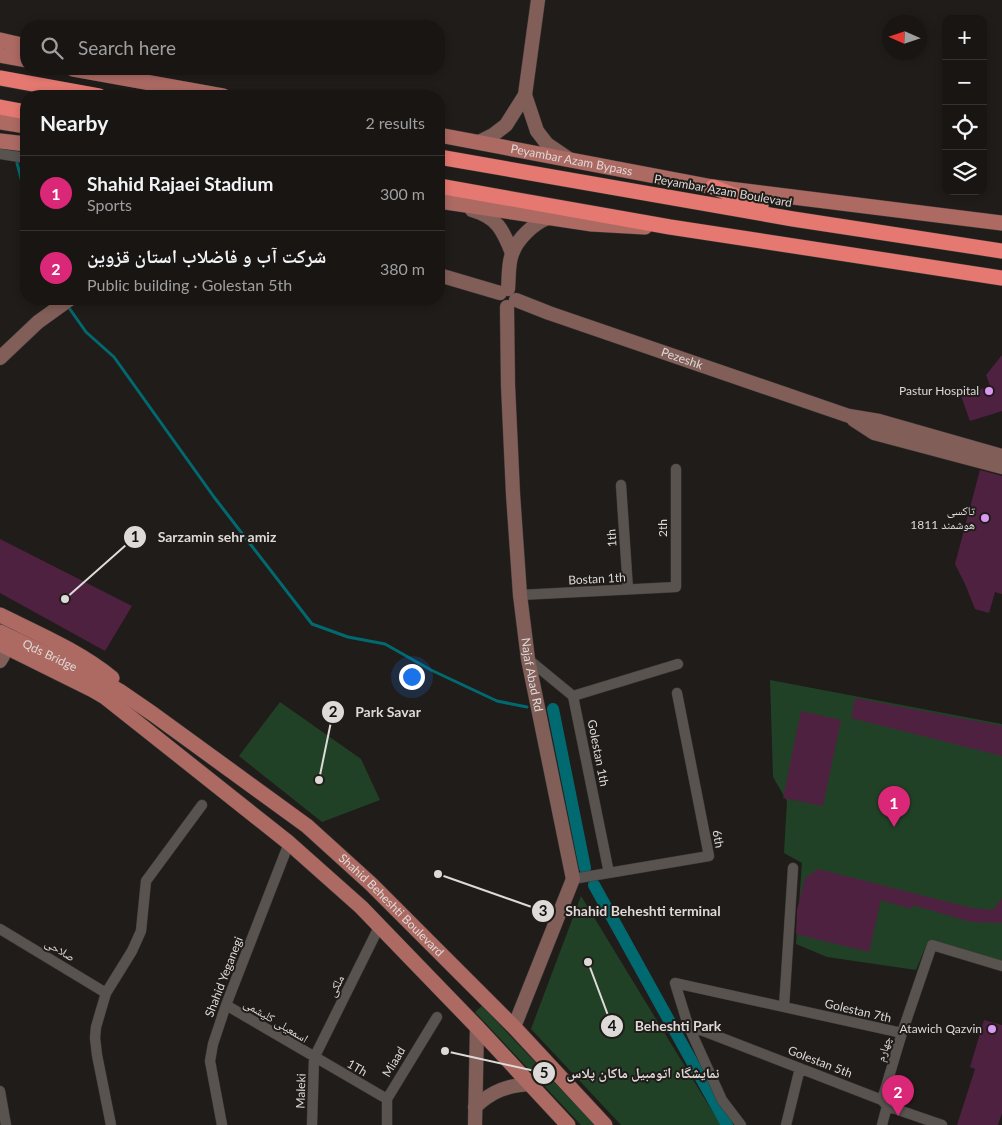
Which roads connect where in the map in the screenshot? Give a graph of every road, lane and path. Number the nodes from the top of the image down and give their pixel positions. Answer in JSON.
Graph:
{"nodes":[{"id":1,"x":538,"y":0,"type":"edge"},
{"id":2,"x":0,"y":40,"type":"edge"},
{"id":3,"x":20,"y":45,"type":"edge"},
{"id":4,"x":0,"y":55,"type":"edge"},
{"id":5,"x":20,"y":59,"type":"edge"},
{"id":6,"x":105,"y":75,"type":"edge"},
{"id":7,"x":132,"y":75,"type":"edge"},
{"id":8,"x":0,"y":78,"type":"edge"},
{"id":9,"x":166,"y":86,"type":"junction"},
{"id":10,"x":66,"y":90,"type":"edge"},
{"id":11,"x":189,"y":90,"type":"edge"},
{"id":12,"x":525,"y":95,"type":"junction"},
{"id":13,"x":0,"y":107,"type":"edge"},
{"id":14,"x":20,"y":111,"type":"edge"},
{"id":15,"x":0,"y":122,"type":"edge"},
{"id":16,"x":20,"y":125,"type":"edge"},
{"id":17,"x":445,"y":136,"type":"edge"},
{"id":18,"x":0,"y":141,"type":"edge"},
{"id":19,"x":479,"y":142,"type":"junction"},
{"id":20,"x":20,"y":143,"type":"edge"},
{"id":21,"x":0,"y":154,"type":"edge"},
{"id":22,"x":20,"y":157,"type":"edge"},
{"id":23,"x":445,"y":158,"type":"edge"},
{"id":24,"x":569,"y":160,"type":"junction"},
{"id":25,"x":445,"y":187,"type":"edge"},
{"id":26,"x":712,"y":187,"type":"junction"},
{"id":27,"x":445,"y":202,"type":"edge"},
{"id":28,"x":445,"y":202,"type":"edge"},
{"id":29,"x":548,"y":218,"type":"junction"},
{"id":30,"x":793,"y":219,"type":"junction"},
{"id":31,"x":1002,"y":223,"type":"edge"},
{"id":32,"x":670,"y":227,"type":"junction"},
{"id":33,"x":1002,"y":251,"type":"edge"},
{"id":34,"x":512,"y":253,"type":"junction"},
{"id":35,"x":445,"y":277,"type":"edge"},
{"id":36,"x":1002,"y":278,"type":"edge"},
{"id":37,"x":508,"y":297,"type":"junction"},
{"id":38,"x":62,"y":305,"type":"edge"},
{"id":39,"x":0,"y":358,"type":"edge"},
{"id":40,"x":849,"y":416,"type":"junction"},
{"id":41,"x":1002,"y":456,"type":"edge"},
{"id":42,"x":1002,"y":467,"type":"edge"},
{"id":43,"x":676,"y":469,"type":"dead end"},
{"id":44,"x":621,"y":485,"type":"dead end"},
{"id":45,"x":676,"y":587,"type":"joint"},
{"id":46,"x":628,"y":589,"type":"junction"},
{"id":47,"x":520,"y":595,"type":"junction"},
{"id":48,"x":0,"y":615,"type":"edge"},
{"id":49,"x":0,"y":632,"type":"edge"},
{"id":50,"x":1,"y":654,"type":"edge"},
{"id":51,"x":528,"y":658,"type":"junction"},
{"id":52,"x":678,"y":664,"type":"dead end"},
{"id":53,"x":96,"y":684,"type":"junction"},
{"id":54,"x":677,"y":693,"type":"dead end"},
{"id":55,"x":573,"y":696,"type":"junction"},
{"id":56,"x":153,"y":714,"type":"junction"},
{"id":57,"x":138,"y":724,"type":"junction"},
{"id":58,"x":202,"y":805,"type":"dead end"},
{"id":59,"x":289,"y":843,"type":"junction"},
{"id":60,"x":794,"y":868,"type":"dead end"},
{"id":61,"x":609,"y":873,"type":"junction"},
{"id":62,"x":574,"y":879,"type":"junction"},
{"id":63,"x":380,"y":925,"type":"junction"},
{"id":64,"x":0,"y":929,"type":"edge"},
{"id":65,"x":1002,"y":966,"type":"edge"},
{"id":66,"x":106,"y":992,"type":"junction"},
{"id":67,"x":226,"y":1005,"type":"junction"},
{"id":68,"x":784,"y":1007,"type":"junction"},
{"id":69,"x":437,"y":1017,"type":"dead end"},
{"id":70,"x":688,"y":1024,"type":"junction"},
{"id":71,"x":477,"y":1027,"type":"junction"},
{"id":72,"x":514,"y":1027,"type":"junction"},
{"id":73,"x":902,"y":1034,"type":"junction"},
{"id":74,"x":314,"y":1058,"type":"junction"},
{"id":75,"x":800,"y":1068,"type":"junction"},
{"id":76,"x":531,"y":1084,"type":"junction"},
{"id":77,"x":0,"y":1091,"type":"edge"},
{"id":78,"x":386,"y":1099,"type":"junction"},
{"id":79,"x":884,"y":1103,"type":"junction"},
{"id":80,"x":475,"y":1107,"type":"junction"},
{"id":81,"x":6,"y":1125,"type":"edge"},
{"id":82,"x":111,"y":1125,"type":"edge"},
{"id":83,"x":222,"y":1125,"type":"edge"},
{"id":84,"x":312,"y":1125,"type":"edge"},
{"id":85,"x":387,"y":1125,"type":"edge"},
{"id":86,"x":474,"y":1125,"type":"edge"},
{"id":87,"x":568,"y":1125,"type":"edge"},
{"id":88,"x":606,"y":1125,"type":"edge"},
{"id":89,"x":742,"y":1125,"type":"edge"},
{"id":90,"x":786,"y":1125,"type":"edge"},
{"id":91,"x":882,"y":1125,"type":"edge"},
{"id":92,"x":942,"y":1125,"type":"edge"}],
"edges":[{"from":1,"to":12,"type":"street"},
{"from":2,"to":3,"type":"main road"},
{"from":4,"to":5,"type":"main road"},
{"from":6,"to":9,"type":"main road"},
{"from":7,"to":9,"type":"main road"},
{"from":8,"to":10,"type":"highway"},
{"from":9,"to":11,"type":"main road"},
{"from":12,"to":19,"type":"street"},
{"from":12,"to":24,"type":"street"},
{"from":13,"to":14,"type":"highway"},
{"from":15,"to":16,"type":"main road"},
{"from":17,"to":19,"type":"main road","name":"Peyambar Azam Bypass"},
{"from":18,"to":20,"type":"main road"},
{"from":19,"to":24,"type":"main road","name":"Peyambar Azam Bypass"},
{"from":21,"to":22,"type":"street"},
{"from":23,"to":30,"type":"highway","name":"Peyambar Azam Boulevard"},
{"from":24,"to":26,"type":"main road","name":"Peyambar Azam Bypass"},
{"from":25,"to":32,"type":"highway"},
{"from":26,"to":30,"type":"highway"},
{"from":26,"to":31,"type":"main road","name":"Peyambar Azam Bypass"},
{"from":27,"to":29,"type":"main road"},
{"from":28,"to":34,"type":"street"},
{"from":29,"to":32,"type":"main road"},
{"from":29,"to":34,"type":"street"},
{"from":30,"to":33,"type":"highway","name":"Peyambar Azam Boulevard"},
{"from":32,"to":36,"type":"highway"},
{"from":34,"to":37,"type":"street","name":"Najaf Abad Rd"},
{"from":35,"to":37,"type":"street","name":"Pezeshk"},
{"from":37,"to":40,"type":"street","name":"Pezeshk"},
{"from":37,"to":47,"type":"street","name":"Najaf Abad Rd"},
{"from":38,"to":39,"type":"street"},
{"from":40,"to":41,"type":"street","name":"Pezeshk"},
{"from":40,"to":42,"type":"street","name":"Pezeshk"},
{"from":43,"to":45,"type":"street","name":"2th"},
{"from":44,"to":46,"type":"street","name":"1th"},
{"from":45,"to":46,"type":"street","name":"Bostan 1th"},
{"from":46,"to":47,"type":"street","name":"Bostan 1th"},
{"from":47,"to":51,"type":"street","name":"Najaf Abad Rd"},
{"from":48,"to":56,"type":"main road","name":"Shahid Beheshti Boulevard"},
{"from":49,"to":53,"type":"main road","name":"Qds Bridge"},
{"from":50,"to":53,"type":"main road","name":"Qds Bridge"},
{"from":50,"to":57,"type":"main road","name":"Shahid Beheshti Boulevard"},
{"from":51,"to":55,"type":"street"},
{"from":51,"to":62,"type":"street","name":"Najaf Abad Rd"},
{"from":52,"to":55,"type":"street"},
{"from":53,"to":56,"type":"main road","name":"Shahid Beheshti Boulevard"},
{"from":53,"to":57,"type":"main road","name":"Shahid Beheshti Boulevard"},
{"from":54,"to":61,"type":"street","name":"6th"},
{"from":55,"to":61,"type":"street","name":"Golestan 1th"},
{"from":56,"to":72,"type":"main road","name":"Shahid Beheshti Boulevard"},
{"from":57,"to":59,"type":"main road","name":"Shahid Beheshti Boulevard"},
{"from":58,"to":66,"type":"street"},
{"from":59,"to":63,"type":"main road","name":"Shahid Beheshti Boulevard"},
{"from":59,"to":67,"type":"street","name":"Shahid Yeganegi"},
{"from":60,"to":68,"type":"street"},
{"from":61,"to":62,"type":"street","name":"6th"},
{"from":62,"to":72,"type":"street"},
{"from":63,"to":71,"type":"main road","name":"Shahid Beheshti Boulevard"},
{"from":63,"to":74,"type":"street","name":"ملکی"},
{"from":64,"to":66,"type":"street","name":"صلاحی"},
{"from":65,"to":73,"type":"street","name":"Golestan 7th"},
{"from":66,"to":82,"type":"street"},
{"from":67,"to":74,"type":"street","name":"اسمعیلی کلیشمی"},
{"from":67,"to":83,"type":"street","name":"Shahid Yeganegi"},
{"from":68,"to":70,"type":"street","name":"Golestan 7th"},
{"from":68,"to":73,"type":"street","name":"Golestan 7th"},
{"from":69,"to":78,"type":"street","name":"Miaad"},
{"from":70,"to":75,"type":"street","name":"Golestan 5th"},
{"from":70,"to":89,"type":"street"},
{"from":71,"to":76,"type":"main road","name":"Shahid Beheshti Boulevard"},
{"from":71,"to":80,"type":"street"},
{"from":72,"to":88,"type":"main road","name":"Shahid Beheshti Boulevard"},
{"from":73,"to":79,"type":"street","name":"چهارم"},
{"from":74,"to":78,"type":"street","name":"1Th"},
{"from":74,"to":84,"type":"street","name":"Maleki"},
{"from":75,"to":79,"type":"street","name":"Golestan 5th"},
{"from":75,"to":90,"type":"street"},
{"from":76,"to":80,"type":"street"},
{"from":76,"to":87,"type":"main road","name":"Shahid Beheshti Boulevard"},
{"from":77,"to":81,"type":"street"},
{"from":78,"to":85,"type":"street"},
{"from":79,"to":91,"type":"street","name":"چهارم"},
{"from":79,"to":92,"type":"street","name":"Golestan 5th"},
{"from":80,"to":86,"type":"street"}]}
